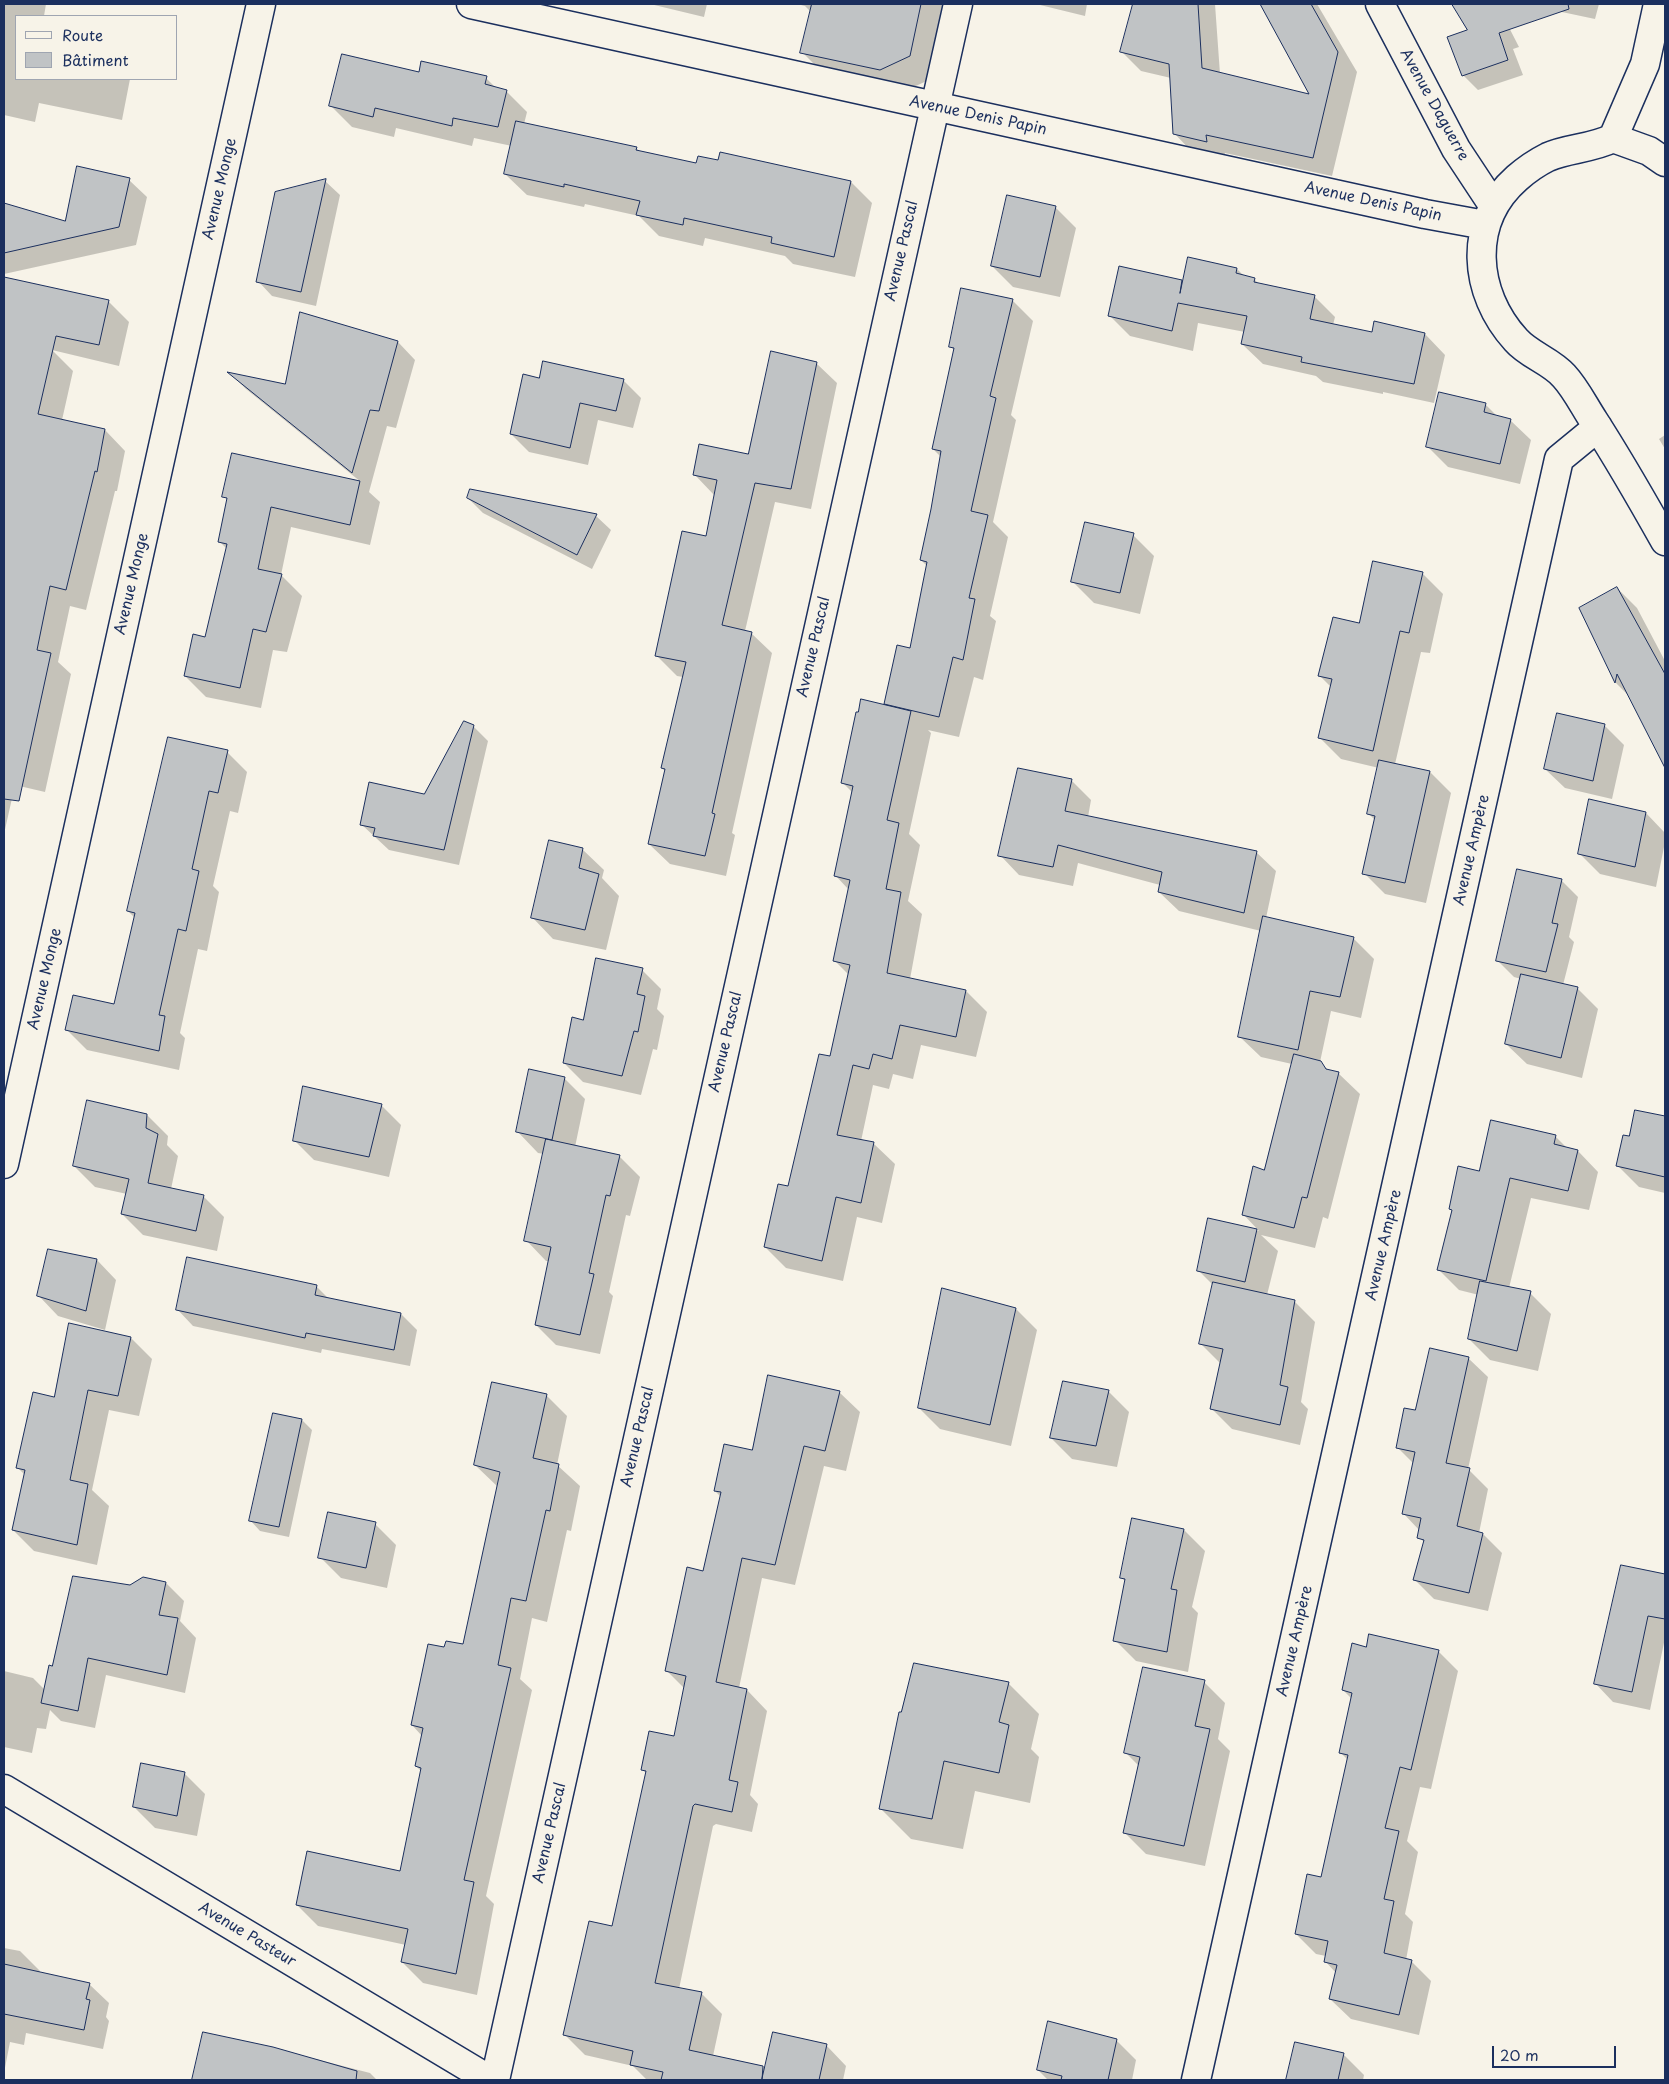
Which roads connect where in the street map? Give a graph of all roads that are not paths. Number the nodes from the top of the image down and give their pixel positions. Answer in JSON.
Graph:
{"nodes":[{"id":1,"x":261,"y":4,"type":"edge"},
{"id":2,"x":471,"y":4,"type":"edge"},
{"id":3,"x":958,"y":4,"type":"edge"},
{"id":4,"x":1380,"y":4,"type":"edge"},
{"id":5,"x":1658,"y":4,"type":"edge"},
{"id":6,"x":934,"y":106,"type":"junction"},
{"id":7,"x":1613,"y":138,"type":"junction"},
{"id":8,"x":1665,"y":162,"type":"edge"},
{"id":9,"x":1489,"y":215,"type":"junction"},
{"id":10,"x":1598,"y":427,"type":"junction"},
{"id":11,"x":1665,"y":541,"type":"edge"},
{"id":12,"x":4,"y":1164,"type":"edge"},
{"id":13,"x":4,"y":1789,"type":"edge"},
{"id":14,"x":490,"y":2080,"type":"edge"},
{"id":15,"x":495,"y":2080,"type":"edge"},
{"id":16,"x":1196,"y":2080,"type":"edge"}],
"edges":[{"from":1,"to":12,"type":"street","name":"Avenue Monge"},
{"from":2,"to":6,"type":"street","name":"Avenue Denis Papin"},
{"from":3,"to":6,"type":"street","name":"Avenue Pascal"},
{"from":4,"to":9,"type":"street","name":"Avenue Daguerre"},
{"from":5,"to":7,"type":"street"},
{"from":6,"to":9,"type":"street","name":"Avenue Denis Papin"},
{"from":6,"to":15,"type":"street","name":"Avenue Pascal"},
{"from":7,"to":8,"type":"street"},
{"from":7,"to":9,"type":"street"},
{"from":9,"to":10,"type":"street"},
{"from":10,"to":11,"type":"street"},
{"from":10,"to":16,"type":"street","name":"Avenue Ampère"},
{"from":13,"to":14,"type":"street","name":"Avenue Pasteur"}]}
